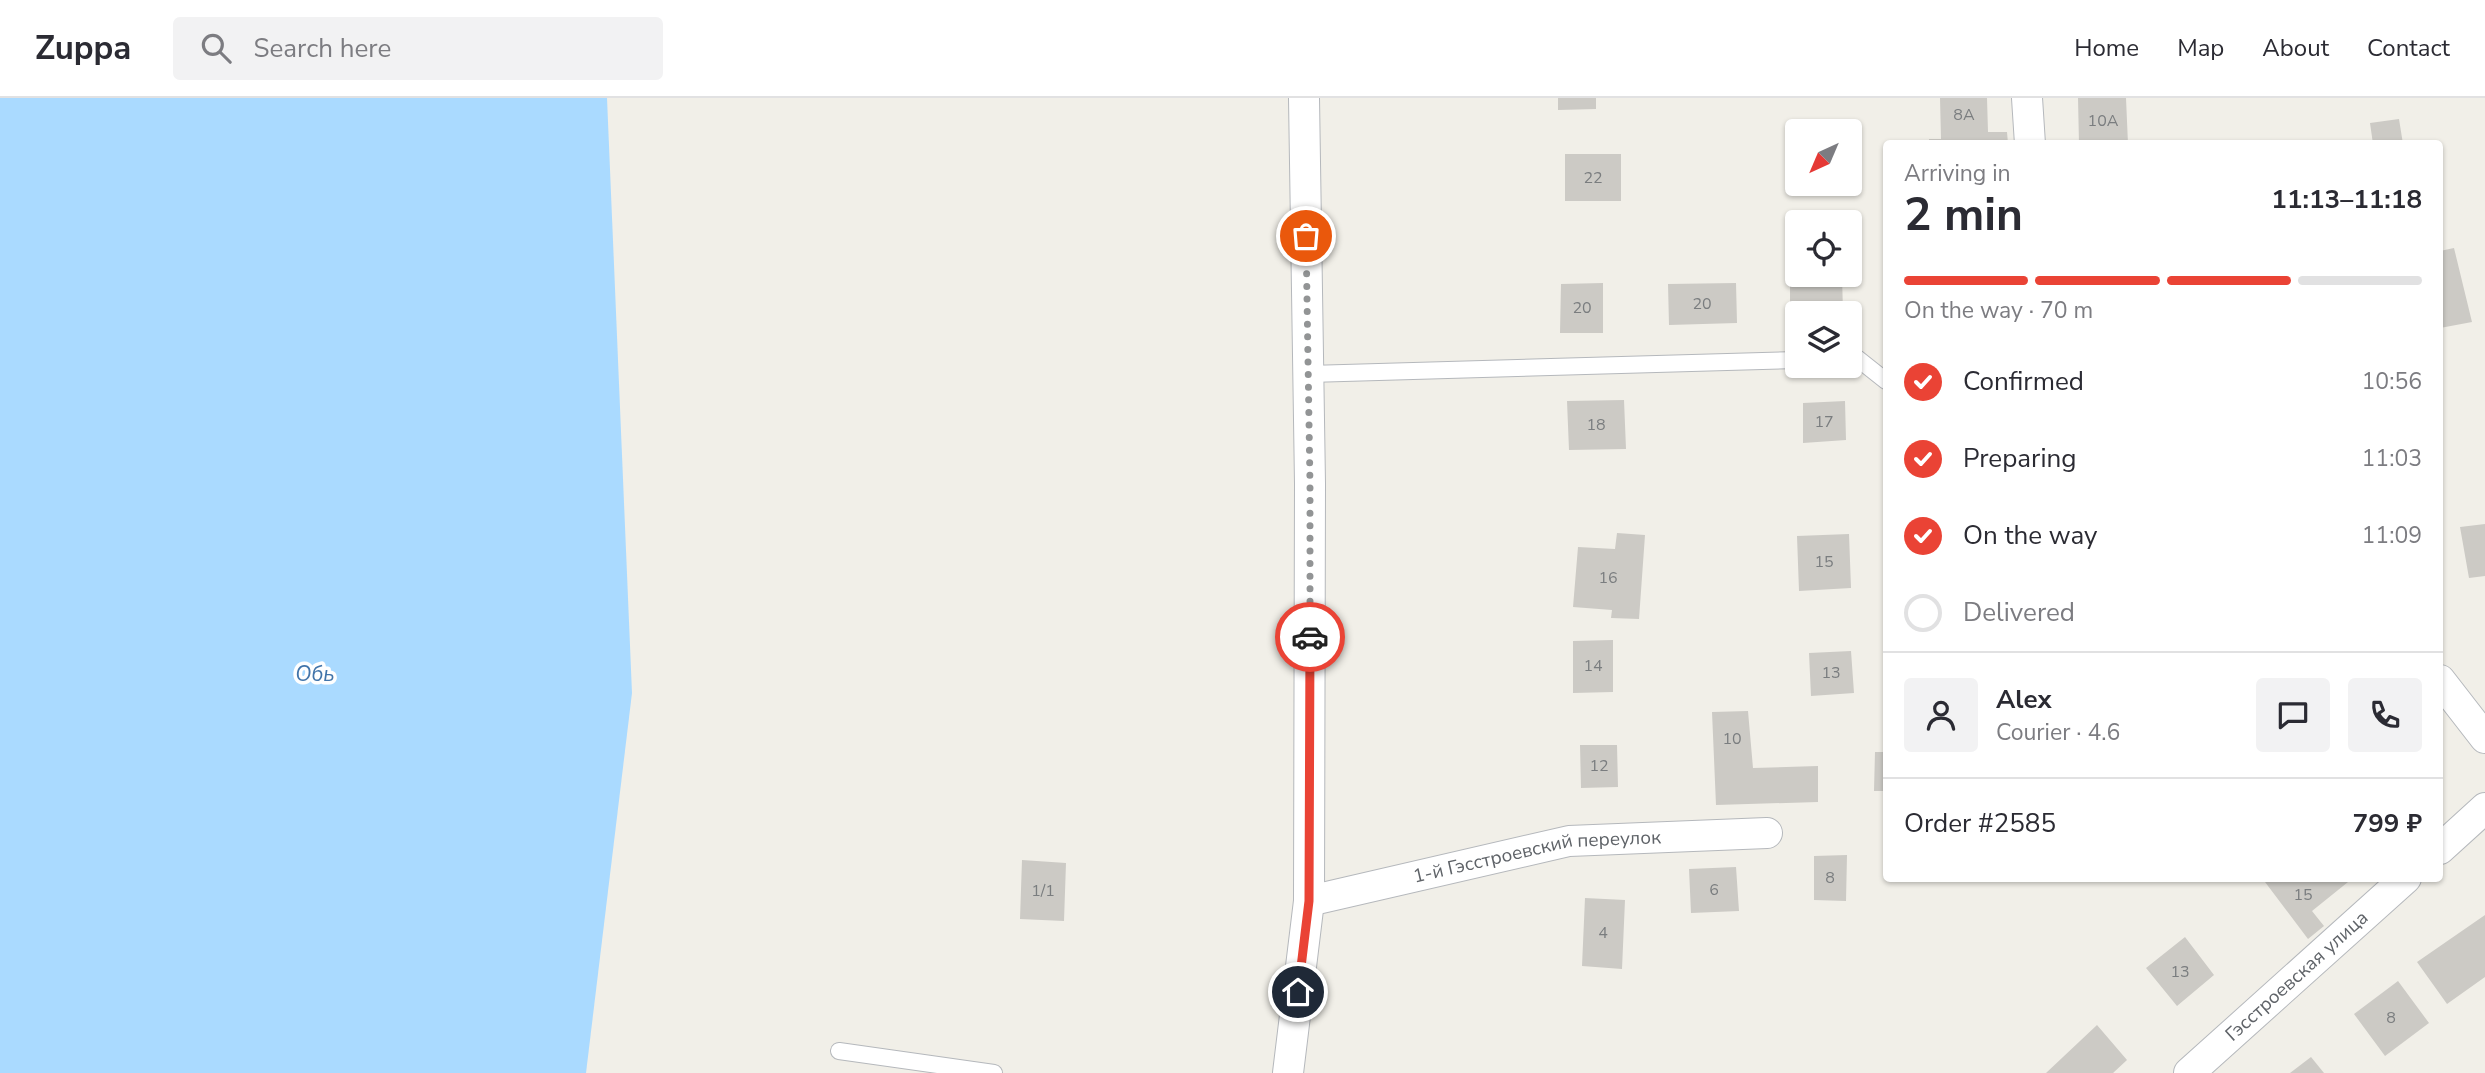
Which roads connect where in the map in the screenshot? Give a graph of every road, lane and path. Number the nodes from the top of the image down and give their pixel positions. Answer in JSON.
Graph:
{"nodes":[{"id":1,"x":1304,"y":98,"type":"edge"},
{"id":2,"x":2027,"y":98,"type":"edge"},
{"id":3,"x":2030,"y":140,"type":"edge"},
{"id":4,"x":1785,"y":360,"type":"edge"},
{"id":5,"x":1862,"y":362,"type":"edge"},
{"id":6,"x":1308,"y":374,"type":"junction"},
{"id":7,"x":1883,"y":379,"type":"edge"},
{"id":8,"x":2443,"y":684,"type":"edge"},
{"id":9,"x":2485,"y":738,"type":"edge"},
{"id":10,"x":2485,"y":808,"type":"edge"},
{"id":11,"x":1767,"y":833,"type":"dead end"},
{"id":12,"x":2443,"y":846,"type":"edge"},
{"id":13,"x":2402,"y":882,"type":"edge"},
{"id":14,"x":1309,"y":901,"type":"junction"},
{"id":15,"x":839,"y":1051,"type":"dead end"},
{"id":16,"x":993,"y":1073,"type":"edge"},
{"id":17,"x":1288,"y":1073,"type":"edge"},
{"id":18,"x":2189,"y":1073,"type":"edge"}],
"edges":[{"from":1,"to":6,"type":"street"},
{"from":2,"to":3,"type":"street"},
{"from":4,"to":6,"type":"lane"},
{"from":5,"to":7,"type":"lane"},
{"from":6,"to":14,"type":"street"},
{"from":8,"to":9,"type":"street"},
{"from":10,"to":12,"type":"street"},
{"from":11,"to":14,"type":"street","name":"1-й Гэсстроевский переулок"},
{"from":13,"to":18,"type":"street","name":"Гэсстроевская улица"},
{"from":14,"to":17,"type":"street"},
{"from":15,"to":16,"type":"lane"}]}
